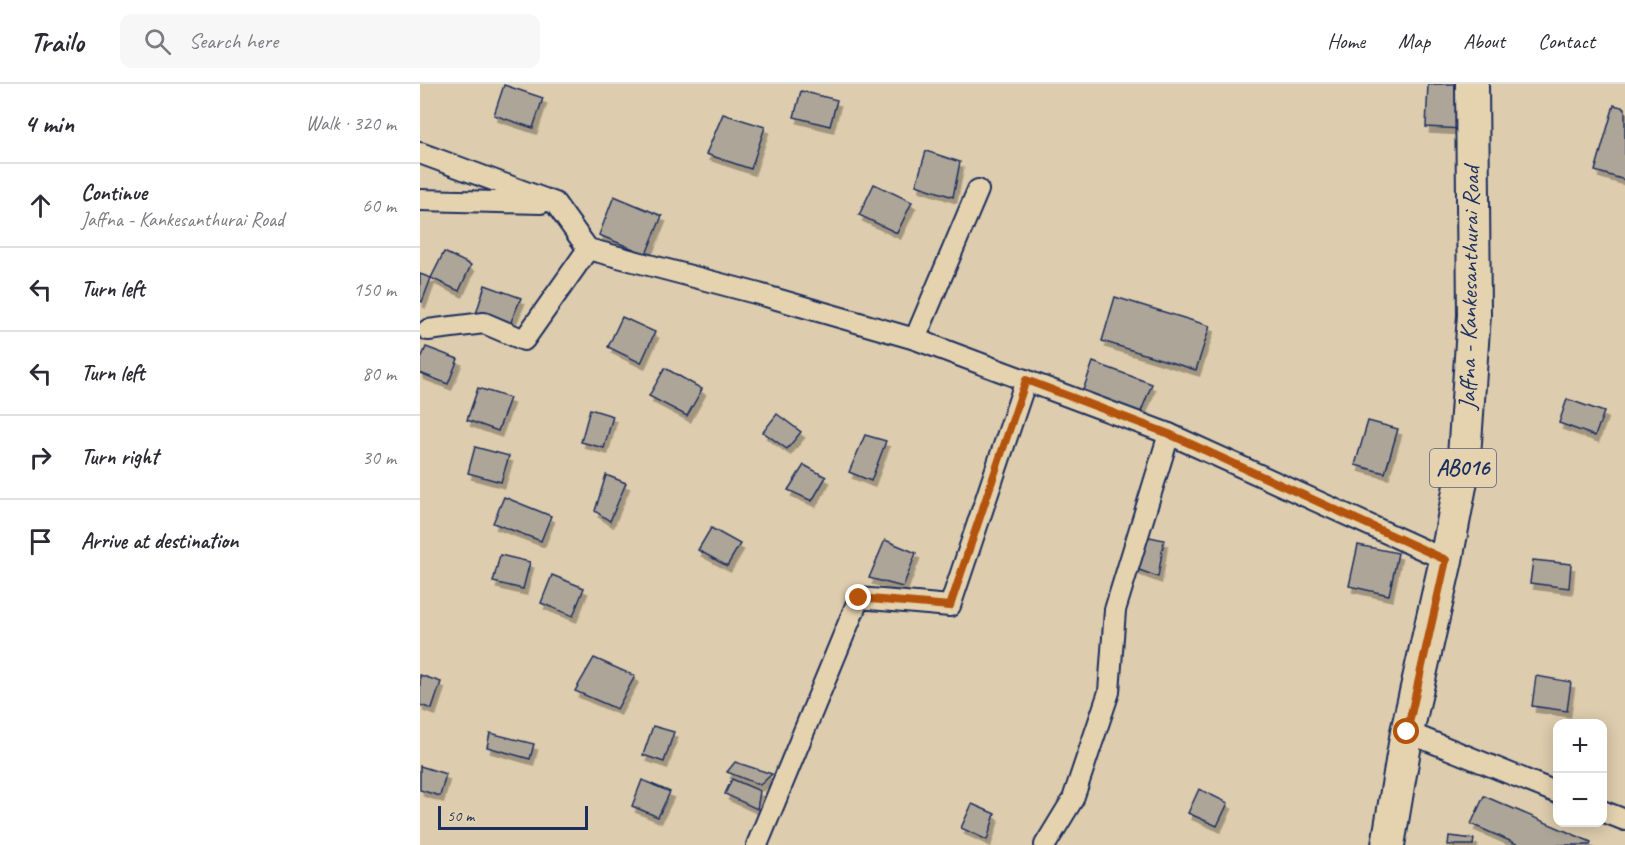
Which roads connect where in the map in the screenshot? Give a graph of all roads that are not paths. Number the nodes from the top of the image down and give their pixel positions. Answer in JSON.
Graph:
{"nodes":[{"id":1,"x":1472,"y":84,"type":"edge"},
{"id":2,"x":420,"y":153,"type":"edge"},
{"id":3,"x":978,"y":190,"type":"dead end"},
{"id":4,"x":420,"y":200,"type":"edge"},
{"id":5,"x":555,"y":203,"type":"junction"},
{"id":6,"x":588,"y":249,"type":"junction"},
{"id":7,"x":428,"y":330,"type":"dead end"},
{"id":8,"x":915,"y":339,"type":"junction"},
{"id":9,"x":1026,"y":380,"type":"junction"},
{"id":10,"x":1169,"y":434,"type":"junction"},
{"id":11,"x":1446,"y":560,"type":"junction"},
{"id":12,"x":1407,"y":732,"type":"junction"},
{"id":13,"x":1553,"y":791,"type":"edge"},
{"id":14,"x":1607,"y":813,"type":"edge"},
{"id":15,"x":1625,"y":820,"type":"edge"},
{"id":16,"x":757,"y":845,"type":"edge"},
{"id":17,"x":1045,"y":845,"type":"edge"},
{"id":18,"x":1388,"y":845,"type":"edge"}],
"edges":[{"from":1,"to":11,"type":"main road","name":"Jaffna - Kankesanthurai Road","number":"AB016"},
{"from":2,"to":5,"type":"street"},
{"from":3,"to":8,"type":"street"},
{"from":4,"to":5,"type":"street"},
{"from":5,"to":6,"type":"street"},
{"from":6,"to":7,"type":"street"},
{"from":6,"to":8,"type":"street"},
{"from":8,"to":9,"type":"street"},
{"from":9,"to":10,"type":"street"},
{"from":9,"to":16,"type":"street"},
{"from":10,"to":11,"type":"street"},
{"from":10,"to":17,"type":"street"},
{"from":11,"to":12,"type":"main road","name":"Jaffna - Kankesanthurai Road","number":"AB016"},
{"from":12,"to":13,"type":"street"},
{"from":12,"to":18,"type":"main road","name":"Jaffna - Kankesanthurai Road","number":"AB016"},
{"from":14,"to":15,"type":"street"}]}
